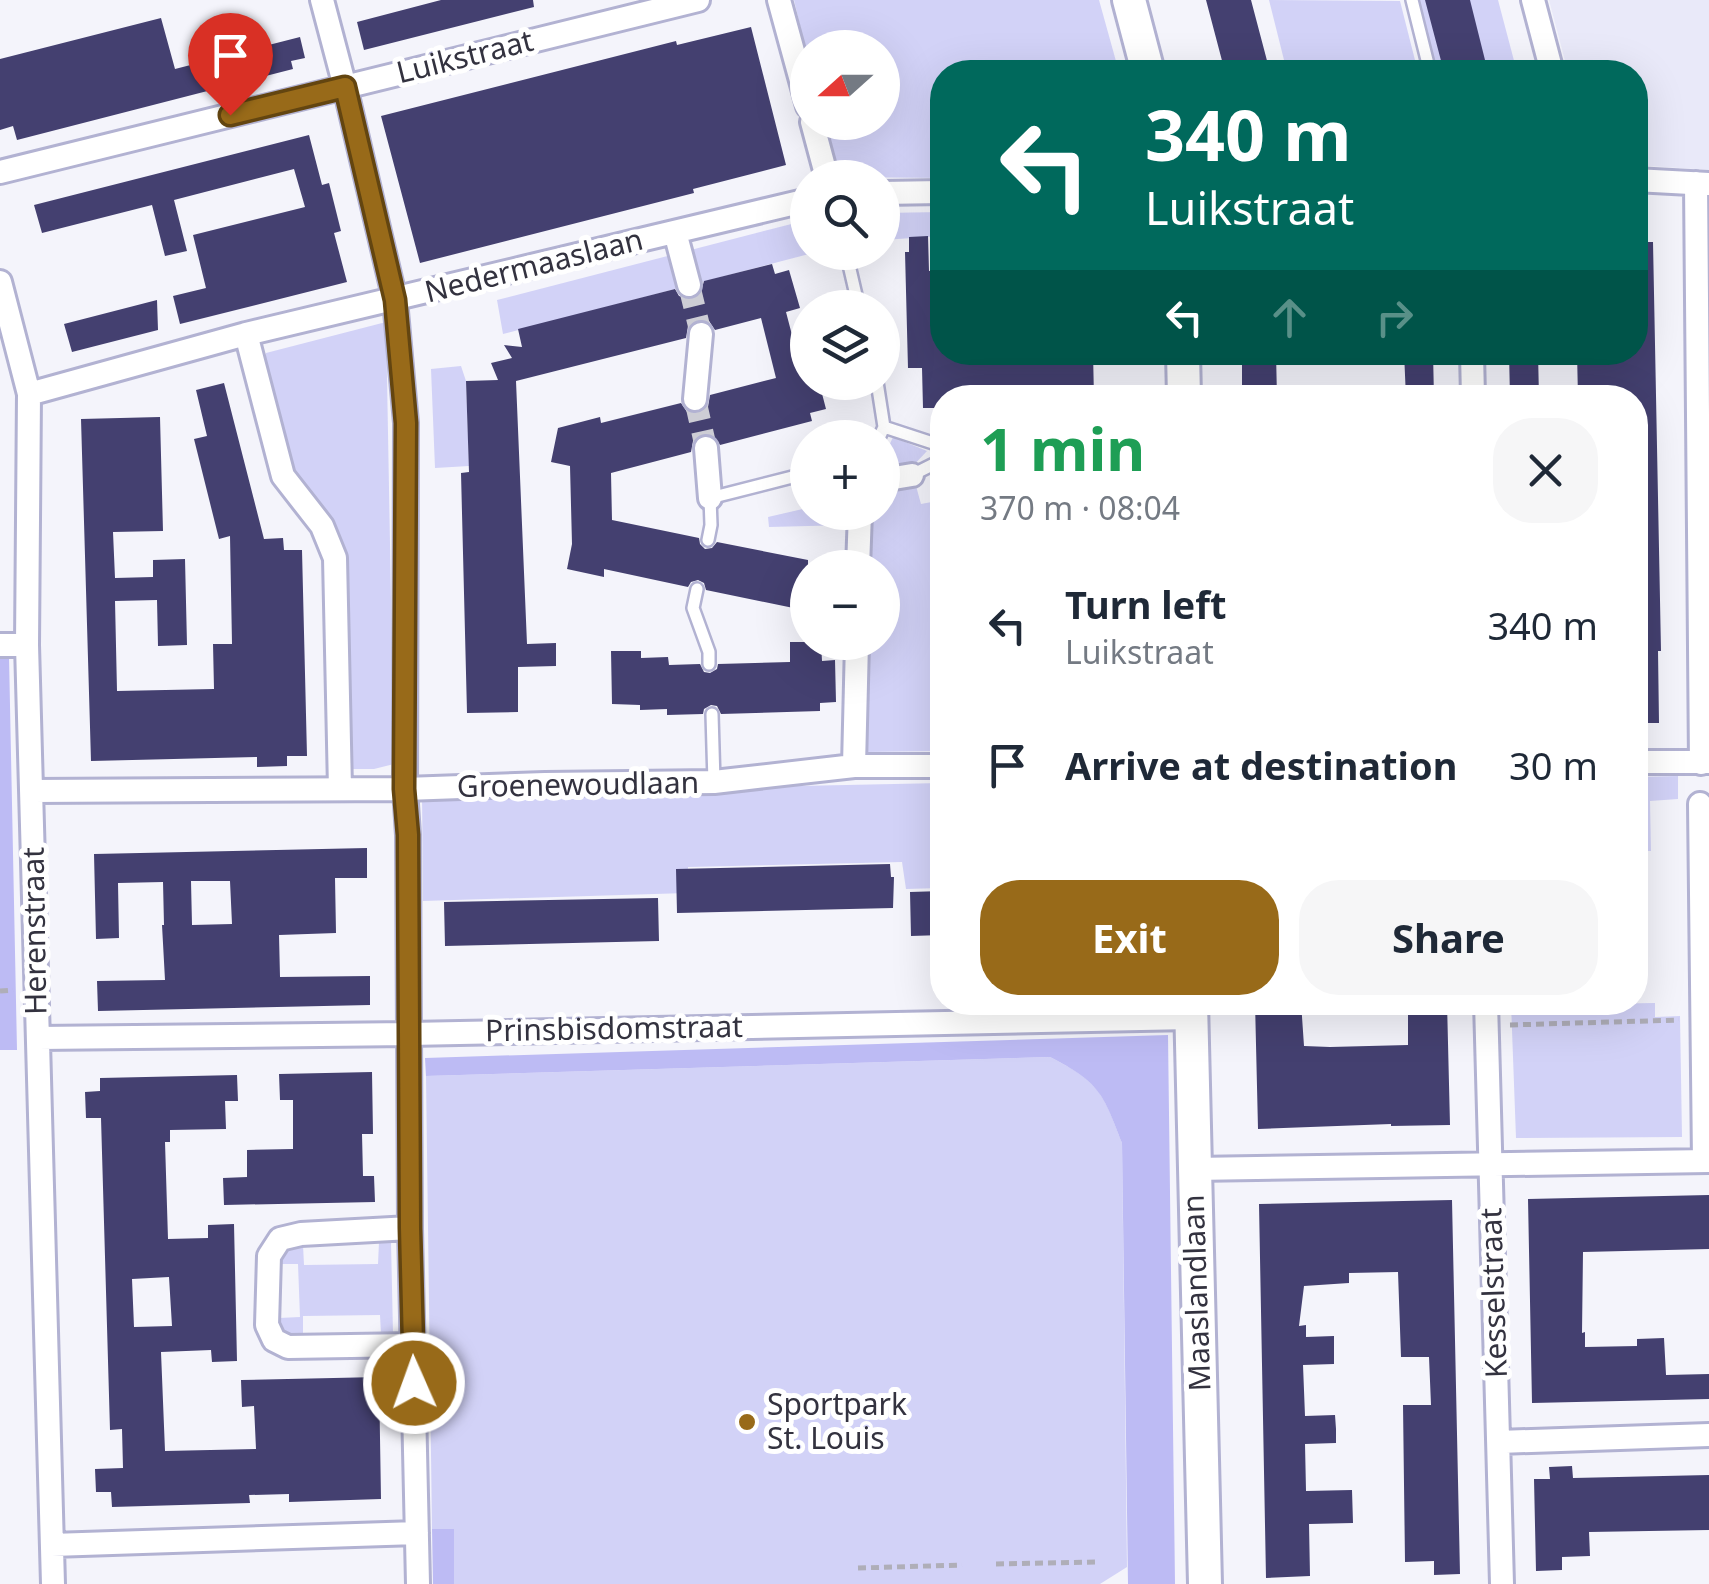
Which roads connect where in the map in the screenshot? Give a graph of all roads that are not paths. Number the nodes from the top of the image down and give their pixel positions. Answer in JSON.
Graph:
{"nodes":[{"id":1,"x":322,"y":0,"type":"edge"},
{"id":2,"x":698,"y":0,"type":"edge"},
{"id":3,"x":779,"y":0,"type":"edge"},
{"id":4,"x":1129,"y":0,"type":"edge"},
{"id":5,"x":1412,"y":0,"type":"edge"},
{"id":6,"x":1533,"y":0,"type":"edge"},
{"id":7,"x":790,"y":40,"type":"edge"},
{"id":8,"x":1145,"y":60,"type":"edge"},
{"id":9,"x":1427,"y":60,"type":"edge"},
{"id":10,"x":1549,"y":60,"type":"edge"},
{"id":11,"x":345,"y":87,"type":"junction"},
{"id":12,"x":0,"y":172,"type":"edge"},
{"id":13,"x":1648,"y":181,"type":"edge"},
{"id":14,"x":1702,"y":184,"type":"edge"},
{"id":15,"x":930,"y":192,"type":"edge"},
{"id":16,"x":900,"y":193,"type":"edge"},
{"id":17,"x":790,"y":204,"type":"edge"},
{"id":18,"x":674,"y":232,"type":"junction"},
{"id":19,"x":0,"y":282,"type":"edge"},
{"id":20,"x":689,"y":285,"type":"tunnel mouth"},
{"id":21,"x":395,"y":300,"type":"junction"},
{"id":22,"x":246,"y":334,"type":"junction"},
{"id":23,"x":701,"y":334,"type":"tunnel mouth"},
{"id":24,"x":29,"y":394,"type":"junction"},
{"id":25,"x":695,"y":399,"type":"tunnel mouth"},
{"id":26,"x":900,"y":436,"type":"edge"},
{"id":27,"x":930,"y":443,"type":"edge"},
{"id":28,"x":706,"y":448,"type":"tunnel mouth"},
{"id":29,"x":930,"y":466,"type":"edge"},
{"id":30,"x":912,"y":474,"type":"joint"},
{"id":31,"x":900,"y":476,"type":"edge"},
{"id":32,"x":790,"y":478,"type":"edge"},
{"id":33,"x":710,"y":498,"type":"junction"},
{"id":34,"x":708,"y":540,"type":"dead end"},
{"id":35,"x":697,"y":588,"type":"dead end"},
{"id":36,"x":0,"y":645,"type":"edge"},
{"id":37,"x":27,"y":645,"type":"junction"},
{"id":38,"x":857,"y":660,"type":"edge"},
{"id":39,"x":709,"y":664,"type":"dead end"},
{"id":40,"x":712,"y":714,"type":"dead end"},
{"id":41,"x":1648,"y":762,"type":"edge"},
{"id":42,"x":1705,"y":762,"type":"edge"},
{"id":43,"x":854,"y":766,"type":"junction"},
{"id":44,"x":930,"y":766,"type":"edge"},
{"id":45,"x":714,"y":782,"type":"junction"},
{"id":46,"x":340,"y":789,"type":"junction"},
{"id":47,"x":404,"y":789,"type":"junction"},
{"id":48,"x":32,"y":791,"type":"junction"},
{"id":49,"x":1700,"y":804,"type":"dead end"},
{"id":50,"x":1028,"y":1015,"type":"edge"},
{"id":51,"x":1191,"y":1015,"type":"edge"},
{"id":52,"x":1487,"y":1015,"type":"edge"},
{"id":53,"x":409,"y":1034,"type":"junction"},
{"id":54,"x":38,"y":1038,"type":"junction"},
{"id":55,"x":1706,"y":1161,"type":"edge"},
{"id":56,"x":1490,"y":1163,"type":"junction"},
{"id":57,"x":1194,"y":1169,"type":"junction"},
{"id":58,"x":410,"y":1228,"type":"junction"},
{"id":59,"x":413,"y":1346,"type":"junction"},
{"id":60,"x":1709,"y":1436,"type":"edge"},
{"id":61,"x":1498,"y":1442,"type":"junction"},
{"id":62,"x":418,"y":1533,"type":"junction"},
{"id":63,"x":52,"y":1545,"type":"junction"},
{"id":64,"x":53,"y":1584,"type":"edge"},
{"id":65,"x":418,"y":1584,"type":"edge"},
{"id":66,"x":1205,"y":1584,"type":"edge"},
{"id":67,"x":1502,"y":1584,"type":"edge"}],
"edges":[{"from":1,"to":11,"type":"street"},
{"from":2,"to":11,"type":"street","name":"Luikstraat"},
{"from":3,"to":7,"type":"street"},
{"from":4,"to":8,"type":"street"},
{"from":5,"to":9,"type":"lane"},
{"from":6,"to":10,"type":"street"},
{"from":11,"to":12,"type":"street","name":"Luikstraat"},
{"from":11,"to":21,"type":"street"},
{"from":13,"to":14,"type":"street"},
{"from":14,"to":42,"type":"street"},
{"from":15,"to":16,"type":"street"},
{"from":17,"to":18,"type":"street","name":"Nedermaaslaan"},
{"from":18,"to":20,"type":"street"},
{"from":18,"to":21,"type":"street","name":"Nedermaaslaan"},
{"from":19,"to":24,"type":"street","name":"Herenstraat"},
{"from":21,"to":22,"type":"street","name":"Nedermaaslaan"},
{"from":21,"to":47,"type":"street"},
{"from":22,"to":24,"type":"street","name":"Nedermaaslaan"},
{"from":22,"to":46,"type":"street"},
{"from":23,"to":25,"type":"street"},
{"from":24,"to":37,"type":"street","name":"Herenstraat"},
{"from":26,"to":27,"type":"lane"},
{"from":28,"to":33,"type":"street"},
{"from":29,"to":30,"type":"lane"},
{"from":30,"to":31,"type":"street"},
{"from":32,"to":33,"type":"lane"},
{"from":33,"to":34,"type":"lane"},
{"from":35,"to":39,"type":"lane"},
{"from":36,"to":37,"type":"street"},
{"from":37,"to":48,"type":"street","name":"Herenstraat"},
{"from":38,"to":43,"type":"street"},
{"from":40,"to":45,"type":"lane"},
{"from":41,"to":42,"type":"street"},
{"from":43,"to":44,"type":"street","name":"Groenewoudlaan"},
{"from":43,"to":45,"type":"street","name":"Groenewoudlaan"},
{"from":45,"to":47,"type":"street","name":"Groenewoudlaan"},
{"from":46,"to":47,"type":"street","name":"Groenewoudlaan"},
{"from":46,"to":48,"type":"street","name":"Groenewoudlaan"},
{"from":47,"to":53,"type":"street"},
{"from":48,"to":54,"type":"street","name":"Herenstraat"},
{"from":49,"to":55,"type":"street"},
{"from":50,"to":53,"type":"street","name":"Prinsbisdomstraat"},
{"from":51,"to":57,"type":"street","name":"Maaslandlaan"},
{"from":52,"to":56,"type":"street","name":"Kesselstraat"},
{"from":53,"to":54,"type":"street","name":"Prinsbisdomstraat"},
{"from":53,"to":58,"type":"street"},
{"from":54,"to":63,"type":"street","name":"Herenstraat"},
{"from":55,"to":56,"type":"street"},
{"from":56,"to":57,"type":"street"},
{"from":56,"to":61,"type":"street","name":"Kesselstraat"},
{"from":57,"to":66,"type":"street","name":"Maaslandlaan"},
{"from":58,"to":59,"type":"street"},
{"from":58,"to":59,"type":"street"},
{"from":59,"to":62,"type":"street"},
{"from":60,"to":61,"type":"street"},
{"from":61,"to":67,"type":"street","name":"Kesselstraat"},
{"from":62,"to":63,"type":"street"},
{"from":62,"to":65,"type":"street"},
{"from":63,"to":64,"type":"street","name":"Herenstraat"}]}
